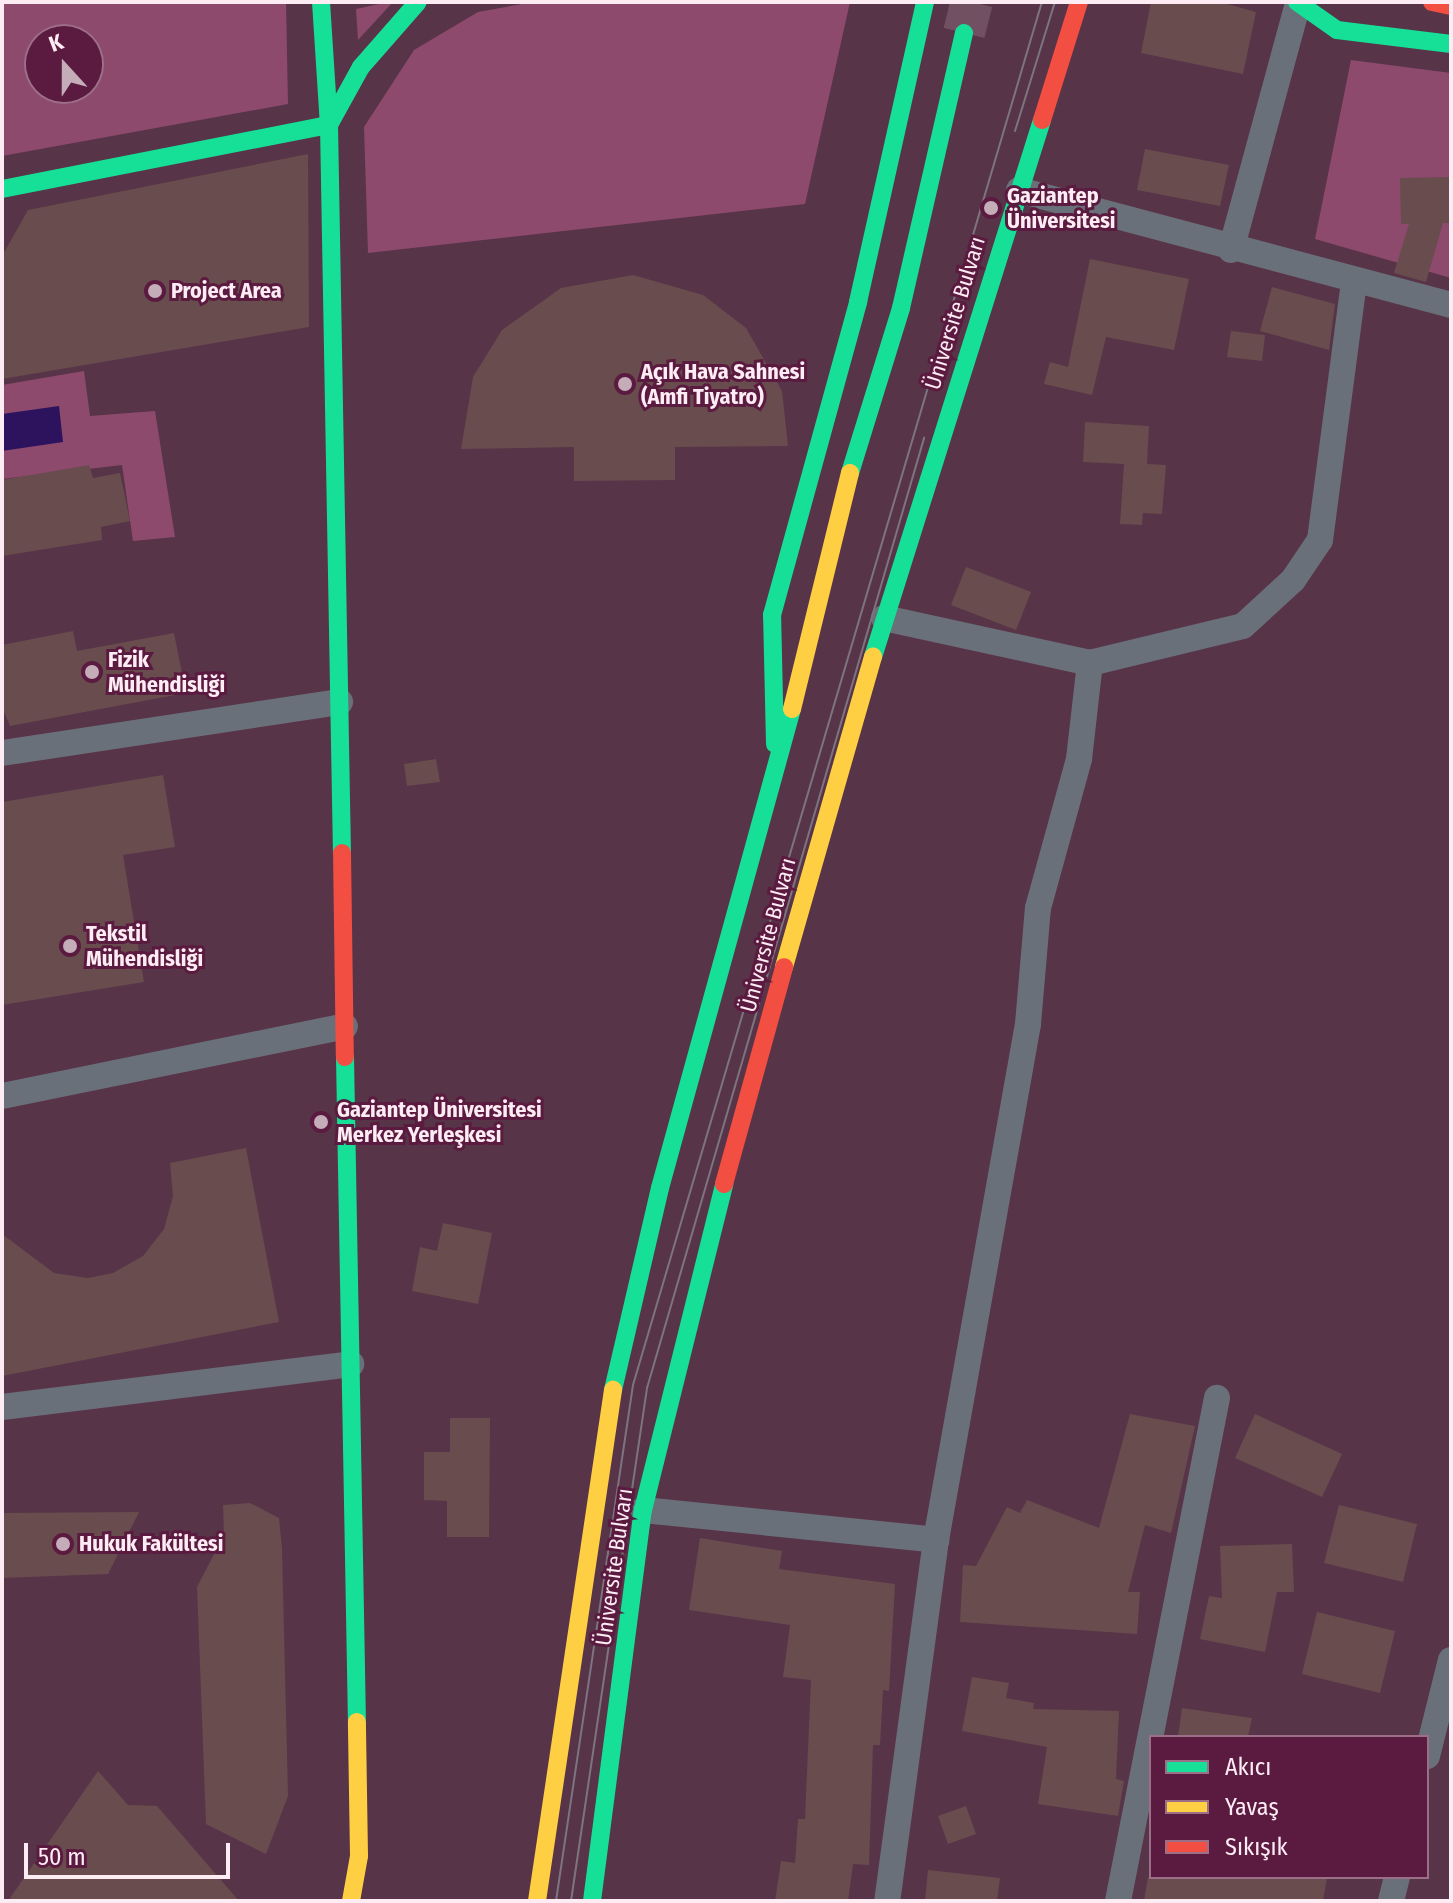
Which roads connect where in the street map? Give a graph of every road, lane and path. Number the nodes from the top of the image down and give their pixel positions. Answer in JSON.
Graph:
{"nodes":[{"id":1,"x":321,"y":2,"type":"edge"},
{"id":2,"x":418,"y":2,"type":"edge"},
{"id":3,"x":925,"y":2,"type":"edge"},
{"id":4,"x":1079,"y":2,"type":"edge"},
{"id":5,"x":1432,"y":2,"type":"edge"},
{"id":6,"x":1298,"y":3,"type":"edge"},
{"id":7,"x":1451,"y":6,"type":"edge"},
{"id":8,"x":964,"y":33,"type":"tunnel mouth"},
{"id":9,"x":1451,"y":44,"type":"edge"},
{"id":10,"x":329,"y":125,"type":"junction"},
{"id":11,"x":2,"y":189,"type":"edge"},
{"id":12,"x":1019,"y":190,"type":"junction"},
{"id":13,"x":1231,"y":250,"type":"junction"},
{"id":14,"x":1354,"y":282,"type":"junction"},
{"id":15,"x":1451,"y":305,"type":"edge"},
{"id":16,"x":884,"y":618,"type":"junction"},
{"id":17,"x":1090,"y":663,"type":"junction"},
{"id":18,"x":340,"y":702,"type":"junction"},
{"id":19,"x":2,"y":753,"type":"edge"},
{"id":20,"x":776,"y":758,"type":"junction"},
{"id":21,"x":345,"y":1026,"type":"junction"},
{"id":22,"x":2,"y":1096,"type":"edge"},
{"id":23,"x":351,"y":1364,"type":"junction"},
{"id":24,"x":1217,"y":1398,"type":"dead end"},
{"id":25,"x":2,"y":1407,"type":"edge"},
{"id":26,"x":643,"y":1510,"type":"junction"},
{"id":27,"x":936,"y":1540,"type":"junction"},
{"id":28,"x":1451,"y":1660,"type":"edge"},
{"id":29,"x":1151,"y":1735,"type":"edge"},
{"id":30,"x":1149,"y":1743,"type":"edge"},
{"id":31,"x":1429,"y":1748,"type":"edge"},
{"id":32,"x":1396,"y":1879,"type":"edge"},
{"id":33,"x":351,"y":1901,"type":"edge"},
{"id":34,"x":537,"y":1901,"type":"edge"},
{"id":35,"x":592,"y":1901,"type":"edge"},
{"id":36,"x":887,"y":1901,"type":"edge"},
{"id":37,"x":1118,"y":1901,"type":"edge"},
{"id":38,"x":1391,"y":1901,"type":"edge"}],
"edges":[{"from":1,"to":10,"type":"main road"},
{"from":2,"to":10,"type":"main road"},
{"from":3,"to":20,"type":"main road"},
{"from":4,"to":12,"type":"main road","name":"Üniversite Bulvarı"},
{"from":5,"to":7,"type":"main road"},
{"from":6,"to":9,"type":"main road"},
{"from":6,"to":13,"type":"street"},
{"from":8,"to":20,"type":"main road","name":"Üniversite Bulvarı"},
{"from":10,"to":11,"type":"main road"},
{"from":10,"to":18,"type":"main road"},
{"from":12,"to":13,"type":"street"},
{"from":12,"to":16,"type":"main road","name":"Üniversite Bulvarı"},
{"from":13,"to":14,"type":"street"},
{"from":14,"to":15,"type":"street"},
{"from":14,"to":17,"type":"street"},
{"from":16,"to":17,"type":"street"},
{"from":16,"to":26,"type":"main road","name":"Üniversite Bulvarı"},
{"from":17,"to":27,"type":"street"},
{"from":18,"to":19,"type":"street"},
{"from":18,"to":21,"type":"main road"},
{"from":20,"to":34,"type":"main road","name":"Üniversite Bulvarı"},
{"from":21,"to":22,"type":"street"},
{"from":21,"to":23,"type":"main road"},
{"from":23,"to":25,"type":"street"},
{"from":23,"to":33,"type":"main road"},
{"from":24,"to":29,"type":"street"},
{"from":26,"to":27,"type":"street"},
{"from":26,"to":35,"type":"main road","name":"Üniversite Bulvarı"},
{"from":27,"to":36,"type":"street"},
{"from":28,"to":31,"type":"street"},
{"from":30,"to":37,"type":"street"},
{"from":32,"to":38,"type":"street"}]}
